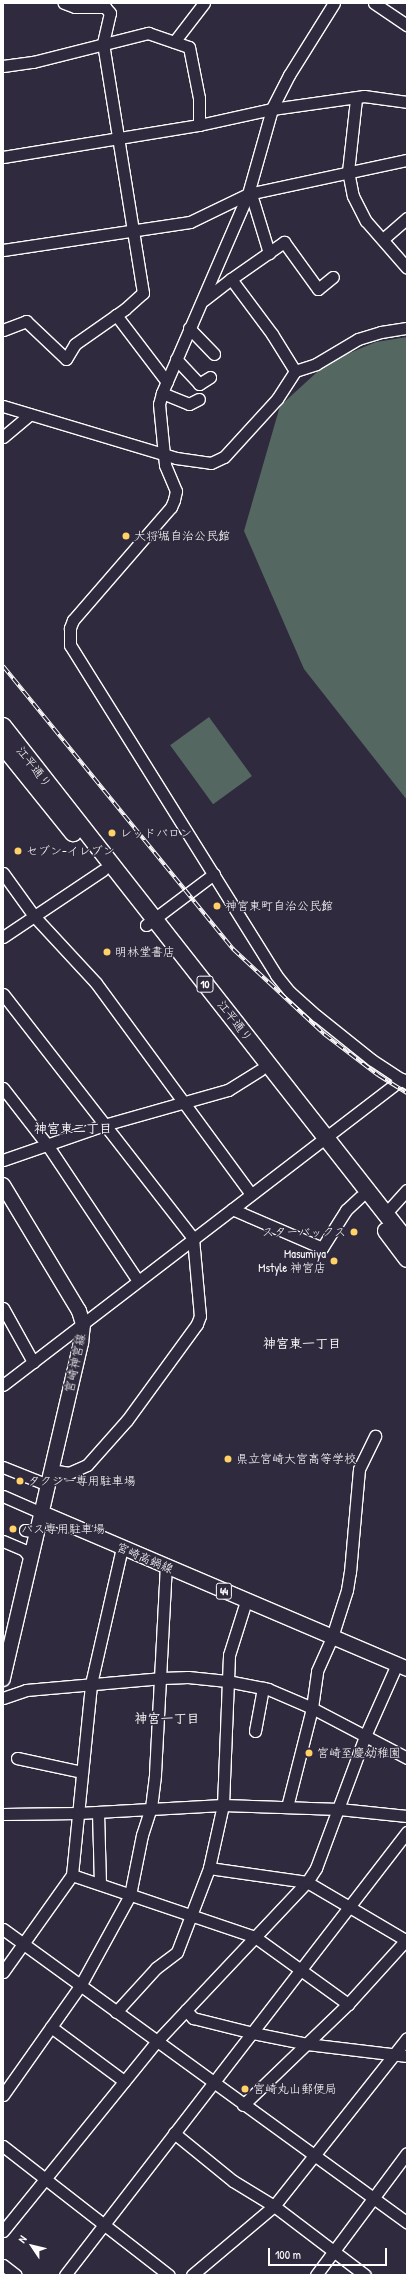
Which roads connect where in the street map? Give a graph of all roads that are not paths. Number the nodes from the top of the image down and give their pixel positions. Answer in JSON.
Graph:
{"nodes":[{"id":1,"x":64,"y":3,"type":"edge"},
{"id":2,"x":204,"y":3,"type":"edge"},
{"id":3,"x":334,"y":3,"type":"edge"},
{"id":4,"x":374,"y":3,"type":"edge"},
{"id":5,"x":407,"y":25,"type":"edge"},
{"id":6,"x":174,"y":42,"type":"junction"},
{"id":7,"x":103,"y":43,"type":"junction"},
{"id":8,"x":3,"y":66,"type":"edge"},
{"id":9,"x":356,"y":99,"type":"junction"},
{"id":10,"x":407,"y":102,"type":"edge"},
{"id":11,"x":272,"y":110,"type":"junction"},
{"id":12,"x":198,"y":125,"type":"junction"},
{"id":13,"x":117,"y":139,"type":"junction"},
{"id":14,"x":3,"y":157,"type":"edge"},
{"id":15,"x":407,"y":160,"type":"edge"},
{"id":16,"x":348,"y":171,"type":"junction"},
{"id":17,"x":249,"y":194,"type":"junction"},
{"id":18,"x":407,"y":218,"type":"edge"},
{"id":19,"x":131,"y":230,"type":"junction"},
{"id":20,"x":383,"y":239,"type":"junction"},
{"id":21,"x":3,"y":250,"type":"edge"},
{"id":22,"x":268,"y":253,"type":"junction"},
{"id":23,"x":407,"y":268,"type":"edge"},
{"id":24,"x":333,"y":277,"type":"dead end"},
{"id":25,"x":231,"y":280,"type":"junction"},
{"id":26,"x":204,"y":300,"type":"junction"},
{"id":27,"x":116,"y":315,"type":"junction"},
{"id":28,"x":189,"y":328,"type":"junction"},
{"id":29,"x":407,"y":328,"type":"edge"},
{"id":30,"x":3,"y":330,"type":"edge"},
{"id":31,"x":214,"y":354,"type":"dead end"},
{"id":32,"x":176,"y":359,"type":"junction"},
{"id":33,"x":295,"y":371,"type":"junction"},
{"id":34,"x":210,"y":377,"type":"dead end"},
{"id":35,"x":167,"y":382,"type":"junction"},
{"id":36,"x":162,"y":393,"type":"junction"},
{"id":37,"x":200,"y":399,"type":"dead end"},
{"id":38,"x":3,"y":406,"type":"edge"},
{"id":39,"x":30,"y":414,"type":"junction"},
{"id":40,"x":3,"y":437,"type":"edge"},
{"id":41,"x":164,"y":455,"type":"junction"},
{"id":42,"x":3,"y":726,"type":"edge"},
{"id":43,"x":3,"y":746,"type":"edge"},
{"id":44,"x":103,"y":870,"type":"junction"},
{"id":45,"x":3,"y":873,"type":"edge"},
{"id":46,"x":214,"y":874,"type":"junction"},
{"id":47,"x":34,"y":916,"type":"junction"},
{"id":48,"x":150,"y":921,"type":"junction"},
{"id":49,"x":3,"y":937,"type":"edge"},
{"id":50,"x":3,"y":994,"type":"edge"},
{"id":51,"x":260,"y":1070,"type":"junction"},
{"id":52,"x":404,"y":1081,"type":"edge"},
{"id":53,"x":3,"y":1088,"type":"edge"},
{"id":54,"x":183,"y":1101,"type":"junction"},
{"id":55,"x":104,"y":1125,"type":"junction"},
{"id":56,"x":321,"y":1139,"type":"junction"},
{"id":57,"x":48,"y":1146,"type":"junction"},
{"id":58,"x":3,"y":1160,"type":"edge"},
{"id":59,"x":3,"y":1184,"type":"edge"},
{"id":60,"x":407,"y":1190,"type":"edge"},
{"id":61,"x":251,"y":1194,"type":"junction"},
{"id":62,"x":360,"y":1197,"type":"junction"},
{"id":63,"x":232,"y":1209,"type":"junction"},
{"id":64,"x":386,"y":1213,"type":"junction"},
{"id":65,"x":193,"y":1238,"type":"junction"},
{"id":66,"x":407,"y":1241,"type":"edge"},
{"id":67,"x":407,"y":1259,"type":"edge"},
{"id":68,"x":138,"y":1281,"type":"junction"},
{"id":69,"x":3,"y":1308,"type":"edge"},
{"id":70,"x":83,"y":1324,"type":"junction"},
{"id":71,"x":33,"y":1362,"type":"junction"},
{"id":72,"x":3,"y":1385,"type":"edge"},
{"id":73,"x":375,"y":1436,"type":"dead end"},
{"id":74,"x":3,"y":1467,"type":"edge"},
{"id":75,"x":52,"y":1470,"type":"junction"},
{"id":76,"x":48,"y":1485,"type":"junction"},
{"id":77,"x":3,"y":1496,"type":"edge"},
{"id":78,"x":42,"y":1513,"type":"junction"},
{"id":79,"x":3,"y":1541,"type":"edge"},
{"id":80,"x":122,"y":1548,"type":"junction"},
{"id":81,"x":31,"y":1559,"type":"junction"},
{"id":82,"x":166,"y":1567,"type":"junction"},
{"id":83,"x":246,"y":1601,"type":"junction"},
{"id":84,"x":332,"y":1637,"type":"junction"},
{"id":85,"x":402,"y":1667,"type":"edge"},
{"id":86,"x":162,"y":1678,"type":"junction"},
{"id":87,"x":3,"y":1680,"type":"edge"},
{"id":88,"x":227,"y":1681,"type":"junction"},
{"id":89,"x":91,"y":1684,"type":"junction"},
{"id":90,"x":263,"y":1688,"type":"junction"},
{"id":91,"x":3,"y":1698,"type":"edge"},
{"id":92,"x":312,"y":1708,"type":"junction"},
{"id":93,"x":255,"y":1731,"type":"dead end"},
{"id":94,"x":365,"y":1736,"type":"junction"},
{"id":95,"x":17,"y":1758,"type":"dead end"},
{"id":96,"x":407,"y":1758,"type":"edge"},
{"id":97,"x":82,"y":1772,"type":"junction"},
{"id":98,"x":222,"y":1805,"type":"junction"},
{"id":99,"x":287,"y":1807,"type":"junction"},
{"id":100,"x":151,"y":1808,"type":"junction"},
{"id":101,"x":339,"y":1809,"type":"junction"},
{"id":102,"x":98,"y":1812,"type":"junction"},
{"id":103,"x":78,"y":1813,"type":"junction"},
{"id":104,"x":3,"y":1814,"type":"edge"},
{"id":105,"x":407,"y":1816,"type":"edge"},
{"id":106,"x":407,"y":1832,"type":"edge"},
{"id":107,"x":209,"y":1868,"type":"junction"},
{"id":108,"x":72,"y":1875,"type":"junction"},
{"id":109,"x":307,"y":1882,"type":"junction"},
{"id":110,"x":100,"y":1884,"type":"junction"},
{"id":111,"x":130,"y":1895,"type":"junction"},
{"id":112,"x":349,"y":1906,"type":"junction"},
{"id":113,"x":191,"y":1916,"type":"junction"},
{"id":114,"x":3,"y":1929,"type":"edge"},
{"id":115,"x":255,"y":1938,"type":"junction"},
{"id":116,"x":407,"y":1940,"type":"edge"},
{"id":117,"x":23,"y":1944,"type":"junction"},
{"id":118,"x":301,"y":1970,"type":"junction"},
{"id":119,"x":3,"y":1972,"type":"edge"},
{"id":120,"x":80,"y":1986,"type":"junction"},
{"id":121,"x":348,"y":2004,"type":"junction"},
{"id":122,"x":186,"y":2010,"type":"junction"},
{"id":123,"x":116,"y":2012,"type":"junction"},
{"id":124,"x":51,"y":2027,"type":"junction"},
{"id":125,"x":253,"y":2033,"type":"junction"},
{"id":126,"x":407,"y":2038,"type":"edge"},
{"id":127,"x":157,"y":2041,"type":"junction"},
{"id":128,"x":307,"y":2044,"type":"junction"},
{"id":129,"x":394,"y":2053,"type":"junction"},
{"id":130,"x":407,"y":2056,"type":"edge"},
{"id":131,"x":124,"y":2081,"type":"junction"},
{"id":132,"x":214,"y":2082,"type":"junction"},
{"id":133,"x":3,"y":2095,"type":"edge"},
{"id":134,"x":244,"y":2105,"type":"junction"},
{"id":135,"x":174,"y":2133,"type":"junction"},
{"id":136,"x":3,"y":2146,"type":"edge"},
{"id":137,"x":407,"y":2153,"type":"edge"},
{"id":138,"x":315,"y":2157,"type":"junction"},
{"id":139,"x":45,"y":2180,"type":"junction"},
{"id":140,"x":374,"y":2199,"type":"junction"},
{"id":141,"x":274,"y":2206,"type":"junction"},
{"id":142,"x":407,"y":2223,"type":"edge"},
{"id":143,"x":103,"y":2225,"type":"junction"},
{"id":144,"x":3,"y":2231,"type":"edge"},
{"id":145,"x":334,"y":2251,"type":"junction"},
{"id":146,"x":3,"y":2265,"type":"edge"},
{"id":147,"x":16,"y":2275,"type":"edge"},
{"id":148,"x":65,"y":2275,"type":"edge"},
{"id":149,"x":169,"y":2275,"type":"edge"},
{"id":150,"x":192,"y":2275,"type":"edge"},
{"id":151,"x":316,"y":2275,"type":"edge"},
{"id":152,"x":365,"y":2275,"type":"edge"}],
"edges":[{"from":1,"to":7,"type":"street"},
{"from":2,"to":6,"type":"street"},
{"from":3,"to":11,"type":"street"},
{"from":4,"to":5,"type":"street"},
{"from":6,"to":7,"type":"street"},
{"from":6,"to":12,"type":"street"},
{"from":7,"to":8,"type":"street"},
{"from":7,"to":13,"type":"street"},
{"from":9,"to":10,"type":"street"},
{"from":9,"to":11,"type":"street"},
{"from":9,"to":16,"type":"street"},
{"from":11,"to":12,"type":"street"},
{"from":11,"to":17,"type":"street"},
{"from":12,"to":13,"type":"street"},
{"from":13,"to":14,"type":"street"},
{"from":13,"to":19,"type":"street"},
{"from":15,"to":16,"type":"street"},
{"from":16,"to":17,"type":"street"},
{"from":16,"to":20,"type":"street"},
{"from":17,"to":19,"type":"street"},
{"from":17,"to":22,"type":"street"},
{"from":17,"to":26,"type":"street"},
{"from":18,"to":20,"type":"street"},
{"from":19,"to":21,"type":"street"},
{"from":19,"to":27,"type":"street"},
{"from":20,"to":23,"type":"street"},
{"from":22,"to":24,"type":"street"},
{"from":22,"to":25,"type":"street"},
{"from":25,"to":26,"type":"street"},
{"from":25,"to":33,"type":"street"},
{"from":26,"to":28,"type":"street"},
{"from":27,"to":30,"type":"street"},
{"from":27,"to":35,"type":"street"},
{"from":28,"to":31,"type":"street"},
{"from":28,"to":32,"type":"street"},
{"from":29,"to":33,"type":"street"},
{"from":32,"to":34,"type":"street"},
{"from":32,"to":35,"type":"street"},
{"from":33,"to":41,"type":"street"},
{"from":35,"to":36,"type":"street"},
{"from":36,"to":37,"type":"street"},
{"from":36,"to":41,"type":"street"},
{"from":38,"to":39,"type":"street"},
{"from":39,"to":40,"type":"street"},
{"from":39,"to":41,"type":"street"},
{"from":41,"to":46,"type":"street"},
{"from":42,"to":48,"type":"highway","name":"江平通り","number":"10"},
{"from":43,"to":44,"type":"highway","name":"江平通り","number":"10"},
{"from":44,"to":47,"type":"street"},
{"from":44,"to":48,"type":"highway","name":"江平通り","number":"10"},
{"from":45,"to":47,"type":"street"},
{"from":46,"to":48,"type":"street"},
{"from":46,"to":52,"type":"street"},
{"from":47,"to":49,"type":"street"},
{"from":47,"to":54,"type":"street"},
{"from":48,"to":51,"type":"highway","name":"江平通り","number":"10"},
{"from":48,"to":56,"type":"highway","name":"江平通り","number":"10"},
{"from":50,"to":55,"type":"street"},
{"from":51,"to":54,"type":"street"},
{"from":51,"to":56,"type":"highway","name":"江平通り","number":"10"},
{"from":52,"to":56,"type":"street"},
{"from":53,"to":57,"type":"street"},
{"from":54,"to":55,"type":"street"},
{"from":54,"to":61,"type":"street"},
{"from":55,"to":57,"type":"street"},
{"from":55,"to":65,"type":"street"},
{"from":56,"to":61,"type":"street"},
{"from":56,"to":62,"type":"highway","name":"江平通り","number":"10"},
{"from":56,"to":64,"type":"highway","name":"江平通り","number":"10"},
{"from":57,"to":58,"type":"street"},
{"from":57,"to":68,"type":"street"},
{"from":59,"to":70,"type":"main road","name":"宮崎神宮線"},
{"from":60,"to":64,"type":"street"},
{"from":61,"to":63,"type":"street"},
{"from":62,"to":63,"type":"street"},
{"from":62,"to":67,"type":"highway","name":"江平通り","number":"10"},
{"from":63,"to":65,"type":"street"},
{"from":64,"to":66,"type":"highway","name":"江平通り","number":"10"},
{"from":65,"to":68,"type":"street"},
{"from":65,"to":75,"type":"street"},
{"from":68,"to":70,"type":"street"},
{"from":69,"to":71,"type":"street"},
{"from":70,"to":71,"type":"street"},
{"from":70,"to":75,"type":"main road","name":"宮崎神宮線"},
{"from":71,"to":72,"type":"street"},
{"from":73,"to":84,"type":"street"},
{"from":74,"to":76,"type":"street"},
{"from":75,"to":76,"type":"main road","name":"宮崎神宮線"},
{"from":76,"to":78,"type":"main road","name":"宮崎神宮線"},
{"from":77,"to":78,"type":"street"},
{"from":78,"to":80,"type":"main road","name":"宮崎高鍋線","number":"44"},
{"from":78,"to":81,"type":"main road"},
{"from":79,"to":81,"type":"street"},
{"from":80,"to":82,"type":"main road","name":"宮崎高鍋線","number":"44"},
{"from":80,"to":89,"type":"street"},
{"from":81,"to":87,"type":"main road"},
{"from":82,"to":83,"type":"main road","name":"宮崎高鍋線","number":"44"},
{"from":82,"to":86,"type":"street"},
{"from":83,"to":84,"type":"main road","name":"宮崎高鍋線","number":"44"},
{"from":83,"to":88,"type":"street"},
{"from":84,"to":85,"type":"main road","name":"宮崎高鍋線","number":"44"},
{"from":84,"to":92,"type":"street"},
{"from":85,"to":94,"type":"street"},
{"from":86,"to":88,"type":"street"},
{"from":86,"to":89,"type":"street"},
{"from":86,"to":100,"type":"street"},
{"from":88,"to":90,"type":"street"},
{"from":88,"to":98,"type":"street"},
{"from":89,"to":91,"type":"street"},
{"from":89,"to":97,"type":"street"},
{"from":90,"to":92,"type":"street"},
{"from":90,"to":93,"type":"street"},
{"from":92,"to":94,"type":"street"},
{"from":92,"to":99,"type":"street"},
{"from":94,"to":96,"type":"street"},
{"from":94,"to":101,"type":"street"},
{"from":95,"to":97,"type":"street"},
{"from":97,"to":103,"type":"street"},
{"from":98,"to":99,"type":"street"},
{"from":98,"to":100,"type":"street"},
{"from":98,"to":107,"type":"street"},
{"from":99,"to":101,"type":"street"},
{"from":100,"to":102,"type":"street"},
{"from":100,"to":111,"type":"street"},
{"from":101,"to":105,"type":"street"},
{"from":101,"to":109,"type":"street"},
{"from":102,"to":103,"type":"street"},
{"from":102,"to":110,"type":"street"},
{"from":103,"to":104,"type":"street"},
{"from":103,"to":108,"type":"street"},
{"from":106,"to":112,"type":"street"},
{"from":107,"to":109,"type":"street"},
{"from":107,"to":113,"type":"street"},
{"from":108,"to":110,"type":"street"},
{"from":108,"to":117,"type":"street"},
{"from":109,"to":112,"type":"street"},
{"from":109,"to":115,"type":"street"},
{"from":110,"to":111,"type":"street"},
{"from":111,"to":113,"type":"street"},
{"from":111,"to":120,"type":"street"},
{"from":112,"to":116,"type":"street"},
{"from":112,"to":118,"type":"street"},
{"from":113,"to":115,"type":"street"},
{"from":113,"to":123,"type":"street"},
{"from":114,"to":117,"type":"street"},
{"from":115,"to":118,"type":"street"},
{"from":115,"to":122,"type":"street"},
{"from":116,"to":121,"type":"street"},
{"from":117,"to":119,"type":"street"},
{"from":117,"to":120,"type":"street"},
{"from":118,"to":121,"type":"street"},
{"from":118,"to":125,"type":"street"},
{"from":120,"to":123,"type":"street"},
{"from":120,"to":124,"type":"street"},
{"from":121,"to":128,"type":"street"},
{"from":122,"to":125,"type":"street"},
{"from":122,"to":127,"type":"street"},
{"from":123,"to":127,"type":"street"},
{"from":124,"to":131,"type":"street"},
{"from":124,"to":133,"type":"street"},
{"from":125,"to":128,"type":"street"},
{"from":125,"to":132,"type":"street"},
{"from":126,"to":129,"type":"street"},
{"from":127,"to":131,"type":"street"},
{"from":127,"to":132,"type":"street"},
{"from":128,"to":129,"type":"street"},
{"from":128,"to":134,"type":"street"},
{"from":129,"to":130,"type":"street"},
{"from":129,"to":138,"type":"street"},
{"from":131,"to":139,"type":"street"},
{"from":132,"to":134,"type":"street"},
{"from":132,"to":135,"type":"street"},
{"from":134,"to":138,"type":"street"},
{"from":135,"to":141,"type":"street"},
{"from":135,"to":143,"type":"street"},
{"from":136,"to":139,"type":"street"},
{"from":137,"to":140,"type":"street"},
{"from":138,"to":140,"type":"street"},
{"from":138,"to":141,"type":"street"},
{"from":139,"to":143,"type":"street"},
{"from":139,"to":144,"type":"street"},
{"from":140,"to":142,"type":"street"},
{"from":140,"to":145,"type":"street"},
{"from":141,"to":145,"type":"street"},
{"from":141,"to":150,"type":"street"},
{"from":143,"to":148,"type":"street"},
{"from":143,"to":149,"type":"street"},
{"from":145,"to":151,"type":"street"},
{"from":145,"to":152,"type":"street"},
{"from":146,"to":147,"type":"street"}]}
